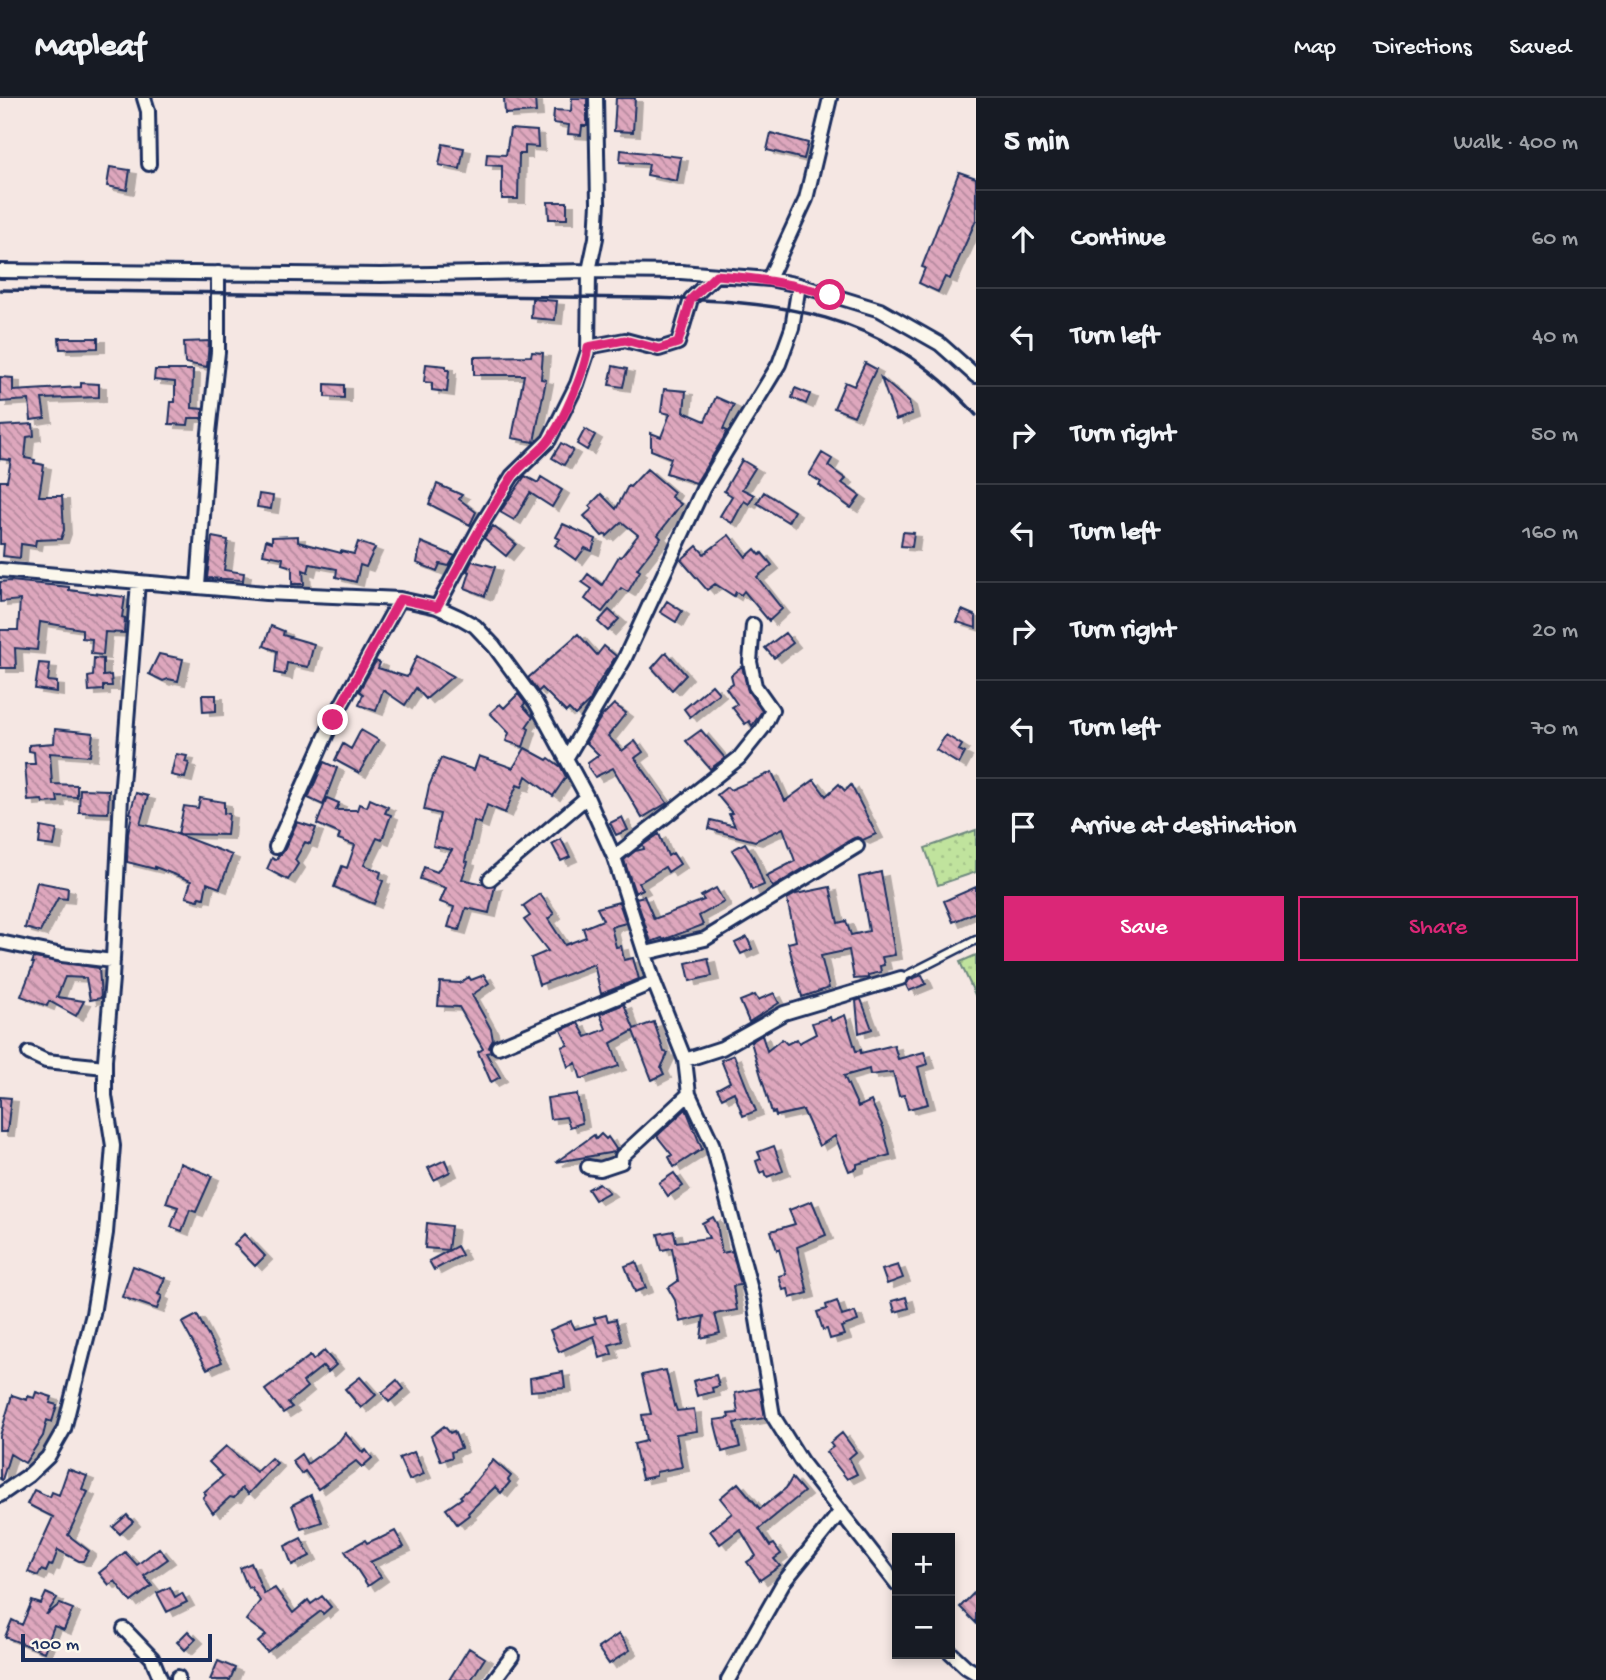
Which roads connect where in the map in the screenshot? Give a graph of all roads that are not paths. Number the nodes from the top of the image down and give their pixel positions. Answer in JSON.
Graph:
{"nodes":[{"id":1,"x":144,"y":98,"type":"edge"},
{"id":2,"x":596,"y":98,"type":"edge"},
{"id":3,"x":830,"y":98,"type":"edge"},
{"id":4,"x":149,"y":164,"type":"dead end"},
{"id":5,"x":0,"y":271,"type":"edge"},
{"id":6,"x":589,"y":271,"type":"junction"},
{"id":7,"x":218,"y":273,"type":"junction"},
{"id":8,"x":716,"y":275,"type":"junction"},
{"id":9,"x":769,"y":279,"type":"junction"},
{"id":10,"x":799,"y":285,"type":"junction"},
{"id":11,"x":588,"y":347,"type":"junction"},
{"id":12,"x":976,"y":376,"type":"edge"},
{"id":13,"x":0,"y":570,"type":"edge"},
{"id":14,"x":138,"y":582,"type":"junction"},
{"id":15,"x":198,"y":586,"type":"junction"},
{"id":16,"x":400,"y":599,"type":"junction"},
{"id":17,"x":437,"y":607,"type":"junction"},
{"id":18,"x":753,"y":625,"type":"dead end"},
{"id":19,"x":567,"y":757,"type":"junction"},
{"id":20,"x":587,"y":797,"type":"junction"},
{"id":21,"x":857,"y":846,"type":"dead end"},
{"id":22,"x":276,"y":847,"type":"dead end"},
{"id":23,"x":614,"y":856,"type":"junction"},
{"id":24,"x":490,"y":879,"type":"dead end"},
{"id":25,"x":976,"y":940,"type":"edge"},
{"id":26,"x":0,"y":942,"type":"edge"},
{"id":27,"x":646,"y":953,"type":"junction"},
{"id":28,"x":113,"y":961,"type":"junction"},
{"id":29,"x":901,"y":978,"type":"joint"},
{"id":30,"x":654,"y":982,"type":"junction"},
{"id":31,"x":498,"y":1047,"type":"dead end"},
{"id":32,"x":29,"y":1053,"type":"dead end"},
{"id":33,"x":685,"y":1060,"type":"junction"},
{"id":34,"x":105,"y":1067,"type":"junction"},
{"id":35,"x":690,"y":1094,"type":"junction"},
{"id":36,"x":587,"y":1167,"type":"dead end"},
{"id":37,"x":0,"y":1495,"type":"edge"},
{"id":38,"x":841,"y":1511,"type":"junction"},
{"id":39,"x":892,"y":1577,"type":"edge"},
{"id":40,"x":124,"y":1629,"type":"dead end"},
{"id":41,"x":512,"y":1656,"type":"dead end"},
{"id":42,"x":955,"y":1657,"type":"edge"},
{"id":43,"x":976,"y":1673,"type":"edge"},
{"id":44,"x":161,"y":1680,"type":"edge"},
{"id":45,"x":494,"y":1680,"type":"edge"},
{"id":46,"x":728,"y":1680,"type":"edge"}],
"edges":[{"from":1,"to":4,"type":"street"},
{"from":2,"to":6,"type":"street"},
{"from":3,"to":9,"type":"street"},
{"from":5,"to":7,"type":"street"},
{"from":6,"to":7,"type":"street"},
{"from":6,"to":8,"type":"street"},
{"from":6,"to":11,"type":"street"},
{"from":7,"to":15,"type":"street"},
{"from":8,"to":9,"type":"street"},
{"from":8,"to":11,"type":"street"},
{"from":9,"to":10,"type":"street"},
{"from":10,"to":12,"type":"street"},
{"from":10,"to":19,"type":"street"},
{"from":11,"to":17,"type":"street"},
{"from":13,"to":14,"type":"street"},
{"from":14,"to":15,"type":"street"},
{"from":14,"to":28,"type":"street"},
{"from":15,"to":16,"type":"street"},
{"from":16,"to":17,"type":"street"},
{"from":16,"to":22,"type":"street"},
{"from":17,"to":19,"type":"street"},
{"from":18,"to":23,"type":"street"},
{"from":19,"to":20,"type":"street"},
{"from":20,"to":23,"type":"street"},
{"from":20,"to":24,"type":"street"},
{"from":21,"to":27,"type":"street"},
{"from":23,"to":27,"type":"street"},
{"from":25,"to":29,"type":"lane"},
{"from":26,"to":28,"type":"street"},
{"from":27,"to":30,"type":"street"},
{"from":28,"to":34,"type":"street"},
{"from":29,"to":33,"type":"street"},
{"from":30,"to":31,"type":"street"},
{"from":30,"to":33,"type":"street"},
{"from":32,"to":34,"type":"street"},
{"from":33,"to":35,"type":"street"},
{"from":34,"to":37,"type":"street"},
{"from":35,"to":36,"type":"street"},
{"from":35,"to":38,"type":"street"},
{"from":38,"to":39,"type":"street"},
{"from":38,"to":46,"type":"street"},
{"from":40,"to":44,"type":"street"},
{"from":41,"to":45,"type":"street"},
{"from":42,"to":43,"type":"street"}]}
